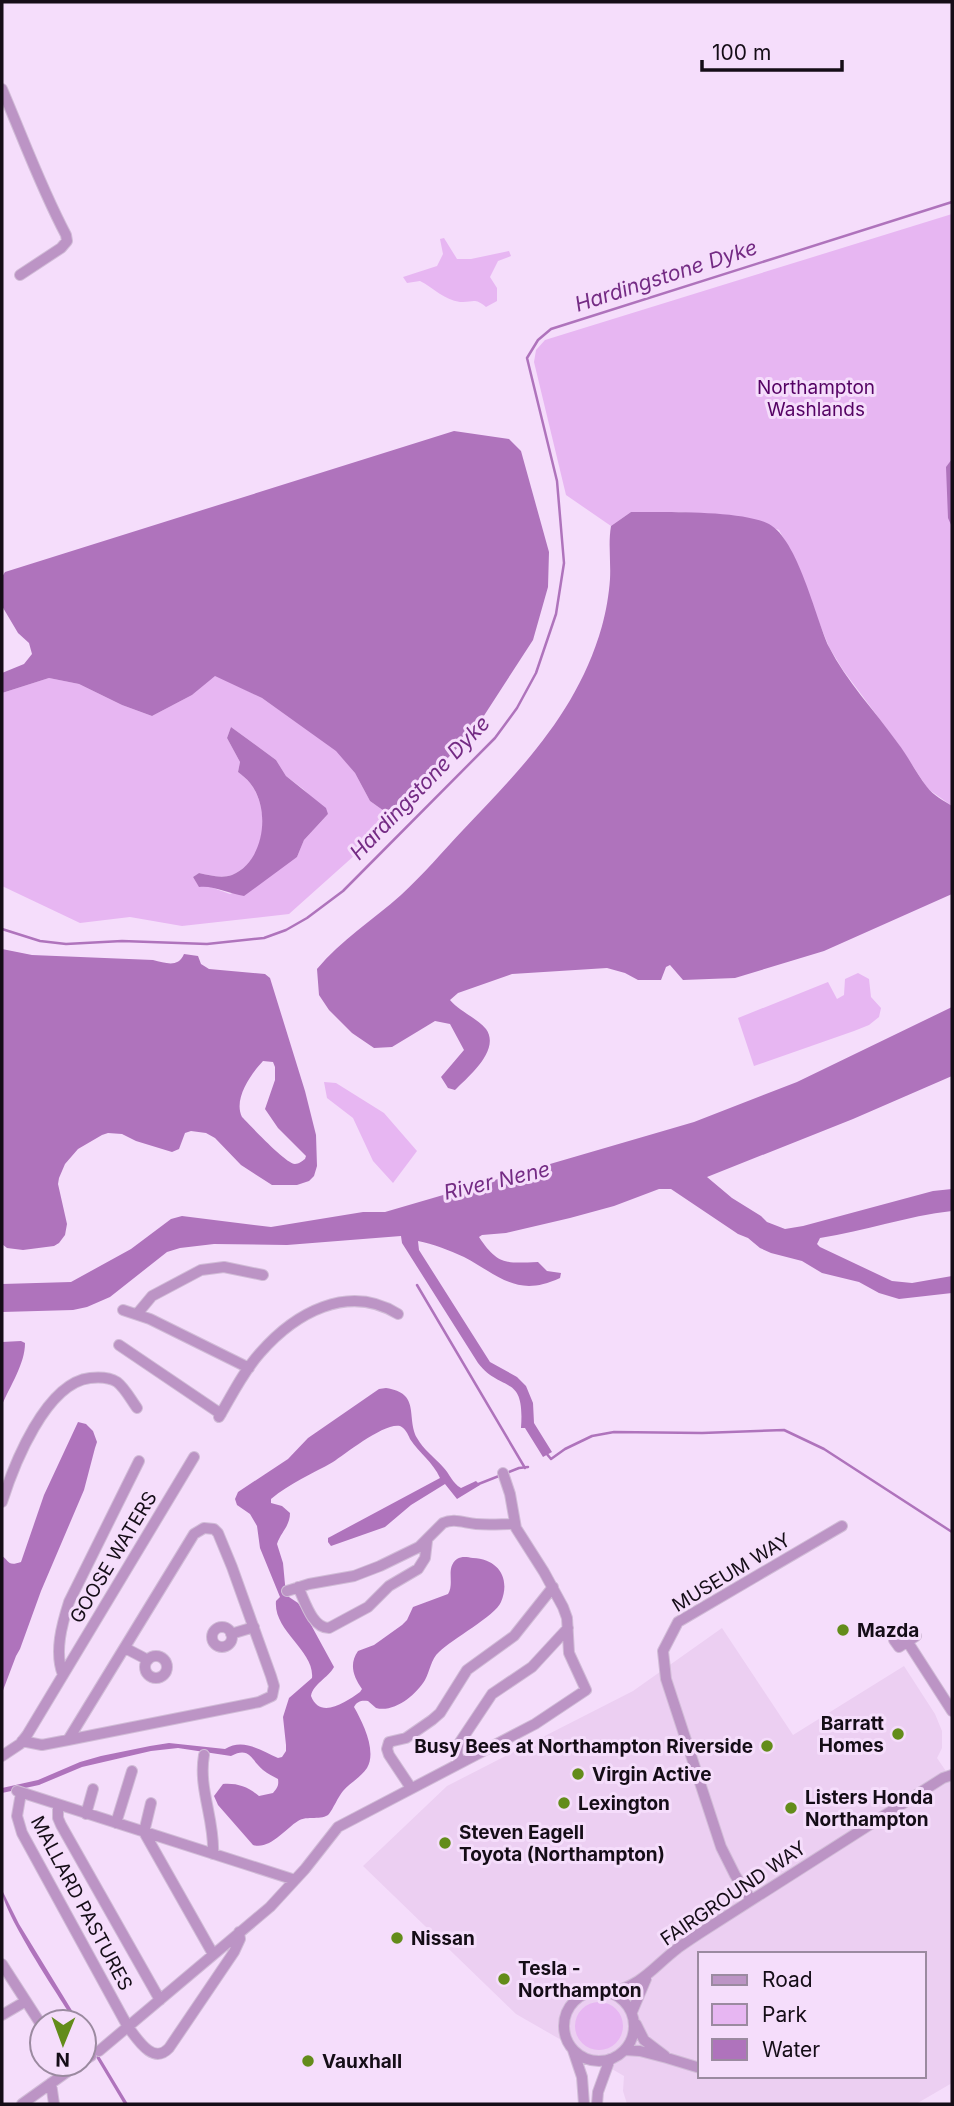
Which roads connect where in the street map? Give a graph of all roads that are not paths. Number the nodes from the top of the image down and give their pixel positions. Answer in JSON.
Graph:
{"nodes":[{"id":1,"x":2,"y":89,"type":"edge"},
{"id":2,"x":20,"y":275,"type":"dead end"},
{"id":3,"x":263,"y":1275,"type":"dead end"},
{"id":4,"x":123,"y":1310,"type":"dead end"},
{"id":5,"x":137,"y":1314,"type":"junction"},
{"id":6,"x":398,"y":1314,"type":"dead end"},
{"id":7,"x":119,"y":1345,"type":"dead end"},
{"id":8,"x":249,"y":1368,"type":"junction"},
{"id":9,"x":137,"y":1408,"type":"dead end"},
{"id":10,"x":194,"y":1457,"type":"dead end"},
{"id":11,"x":139,"y":1461,"type":"dead end"},
{"id":12,"x":503,"y":1474,"type":"dead end"},
{"id":13,"x":2,"y":1502,"type":"edge"},
{"id":14,"x":515,"y":1524,"type":"junction"},
{"id":15,"x":842,"y":1526,"type":"dead end"},
{"id":16,"x":427,"y":1541,"type":"junction"},
{"id":17,"x":298,"y":1587,"type":"junction"},
{"id":18,"x":553,"y":1587,"type":"junction"},
{"id":19,"x":287,"y":1591,"type":"dead end"},
{"id":20,"x":254,"y":1627,"type":"junction"},
{"id":21,"x":568,"y":1628,"type":"junction"},
{"id":22,"x":231,"y":1634,"type":"dead end"},
{"id":23,"x":894,"y":1640,"type":"dead end"},
{"id":24,"x":125,"y":1648,"type":"junction"},
{"id":25,"x":148,"y":1660,"type":"dead end"},
{"id":26,"x":63,"y":1675,"type":"junction"},
{"id":27,"x":952,"y":1711,"type":"edge"},
{"id":28,"x":68,"y":1740,"type":"junction"},
{"id":29,"x":22,"y":1741,"type":"junction"},
{"id":30,"x":204,"y":1755,"type":"dead end"},
{"id":31,"x":2,"y":1756,"type":"edge"},
{"id":32,"x":460,"y":1762,"type":"junction"},
{"id":33,"x":952,"y":1768,"type":"edge"},
{"id":34,"x":132,"y":1771,"type":"dead end"},
{"id":35,"x":948,"y":1777,"type":"edge"},
{"id":36,"x":411,"y":1788,"type":"junction"},
{"id":37,"x":93,"y":1789,"type":"dead end"},
{"id":38,"x":151,"y":1803,"type":"dead end"},
{"id":39,"x":58,"y":1805,"type":"junction"},
{"id":40,"x":86,"y":1814,"type":"junction"},
{"id":41,"x":116,"y":1823,"type":"junction"},
{"id":42,"x":144,"y":1832,"type":"junction"},
{"id":43,"x":213,"y":1854,"type":"junction"},
{"id":44,"x":295,"y":1880,"type":"junction"},
{"id":45,"x":751,"y":1900,"type":"junction"},
{"id":46,"x":239,"y":1932,"type":"junction"},
{"id":47,"x":213,"y":1954,"type":"junction"},
{"id":48,"x":2,"y":1965,"type":"edge"},
{"id":49,"x":650,"y":1973,"type":"junction"},
{"id":50,"x":608,"y":1993,"type":"junction"},
{"id":51,"x":160,"y":2000,"type":"junction"},
{"id":52,"x":26,"y":2001,"type":"junction"},
{"id":53,"x":30,"y":2008,"type":"edge"},
{"id":54,"x":2,"y":2015,"type":"edge"},
{"id":55,"x":633,"y":2016,"type":"junction"},
{"id":56,"x":128,"y":2027,"type":"junction"},
{"id":57,"x":573,"y":2050,"type":"junction"},
{"id":58,"x":625,"y":2050,"type":"junction"},
{"id":59,"x":98,"y":2051,"type":"edge"},
{"id":60,"x":667,"y":2058,"type":"junction"},
{"id":61,"x":610,"y":2059,"type":"junction"},
{"id":62,"x":698,"y":2067,"type":"edge"},
{"id":63,"x":57,"y":2078,"type":"edge"},
{"id":64,"x":51,"y":2083,"type":"junction"},
{"id":65,"x":22,"y":2104,"type":"edge"},
{"id":66,"x":54,"y":2104,"type":"edge"},
{"id":67,"x":584,"y":2104,"type":"edge"},
{"id":68,"x":597,"y":2104,"type":"edge"}],
"edges":[{"from":1,"to":2,"type":"street"},
{"from":3,"to":5,"type":"street"},
{"from":4,"to":5,"type":"street"},
{"from":5,"to":8,"type":"street"},
{"from":6,"to":8,"type":"street"},
{"from":7,"to":8,"type":"street"},
{"from":9,"to":13,"type":"street"},
{"from":10,"to":26,"type":"street","name":"GOOSE WATERS"},
{"from":11,"to":26,"type":"street","name":"GOOSE WATERS"},
{"from":12,"to":14,"type":"street"},
{"from":14,"to":16,"type":"street"},
{"from":14,"to":18,"type":"street"},
{"from":15,"to":45,"type":"street","name":"MUSEUM WAY"},
{"from":16,"to":17,"type":"street"},
{"from":16,"to":17,"type":"street"},
{"from":17,"to":19,"type":"street"},
{"from":18,"to":21,"type":"street"},
{"from":18,"to":36,"type":"street"},
{"from":20,"to":22,"type":"street"},
{"from":20,"to":24,"type":"street"},
{"from":20,"to":28,"type":"street"},
{"from":21,"to":32,"type":"street"},
{"from":21,"to":32,"type":"street","name":"MALLARD PASTURES"},
{"from":23,"to":27,"type":"street"},
{"from":24,"to":25,"type":"street"},
{"from":24,"to":28,"type":"street"},
{"from":26,"to":29,"type":"street","name":"GOOSE WATERS"},
{"from":28,"to":29,"type":"street"},
{"from":29,"to":31,"type":"street","name":"GOOSE WATERS"},
{"from":30,"to":43,"type":"street"},
{"from":32,"to":36,"type":"street","name":"MALLARD PASTURES"},
{"from":33,"to":35,"type":"street","name":"FAIRGROUND WAY"},
{"from":34,"to":41,"type":"street"},
{"from":35,"to":45,"type":"street","name":"FAIRGROUND WAY"},
{"from":36,"to":44,"type":"street","name":"MALLARD PASTURES"},
{"from":37,"to":40,"type":"street"},
{"from":38,"to":42,"type":"street"},
{"from":39,"to":40,"type":"street","name":"MALLARD PASTURES"},
{"from":39,"to":51,"type":"street","name":"MALLARD PASTURES"},
{"from":39,"to":56,"type":"street","name":"MALLARD PASTURES"},
{"from":40,"to":41,"type":"street","name":"MALLARD PASTURES"},
{"from":41,"to":42,"type":"street","name":"MALLARD PASTURES"},
{"from":42,"to":43,"type":"street","name":"MALLARD PASTURES"},
{"from":42,"to":47,"type":"street"},
{"from":43,"to":44,"type":"street","name":"MALLARD PASTURES"},
{"from":44,"to":46,"type":"street","name":"MALLARD PASTURES"},
{"from":45,"to":49,"type":"street","name":"FAIRGROUND WAY"},
{"from":46,"to":47,"type":"street","name":"MALLARD PASTURES"},
{"from":46,"to":56,"type":"street","name":"MALLARD PASTURES"},
{"from":47,"to":51,"type":"street","name":"MALLARD PASTURES"},
{"from":48,"to":52,"type":"street"},
{"from":49,"to":50,"type":"street"},
{"from":49,"to":55,"type":"street"},
{"from":50,"to":55,"type":"street"},
{"from":50,"to":57,"type":"street"},
{"from":51,"to":56,"type":"street","name":"MALLARD PASTURES"},
{"from":52,"to":53,"type":"street"},
{"from":52,"to":54,"type":"street"},
{"from":55,"to":58,"type":"street"},
{"from":55,"to":60,"type":"street"},
{"from":56,"to":59,"type":"street","name":"MALLARD PASTURES"},
{"from":57,"to":61,"type":"street"},
{"from":57,"to":67,"type":"street"},
{"from":58,"to":60,"type":"street"},
{"from":58,"to":61,"type":"street"},
{"from":60,"to":62,"type":"street"},
{"from":61,"to":68,"type":"street"},
{"from":63,"to":64,"type":"street"},
{"from":64,"to":65,"type":"street"},
{"from":64,"to":66,"type":"street"}]}
